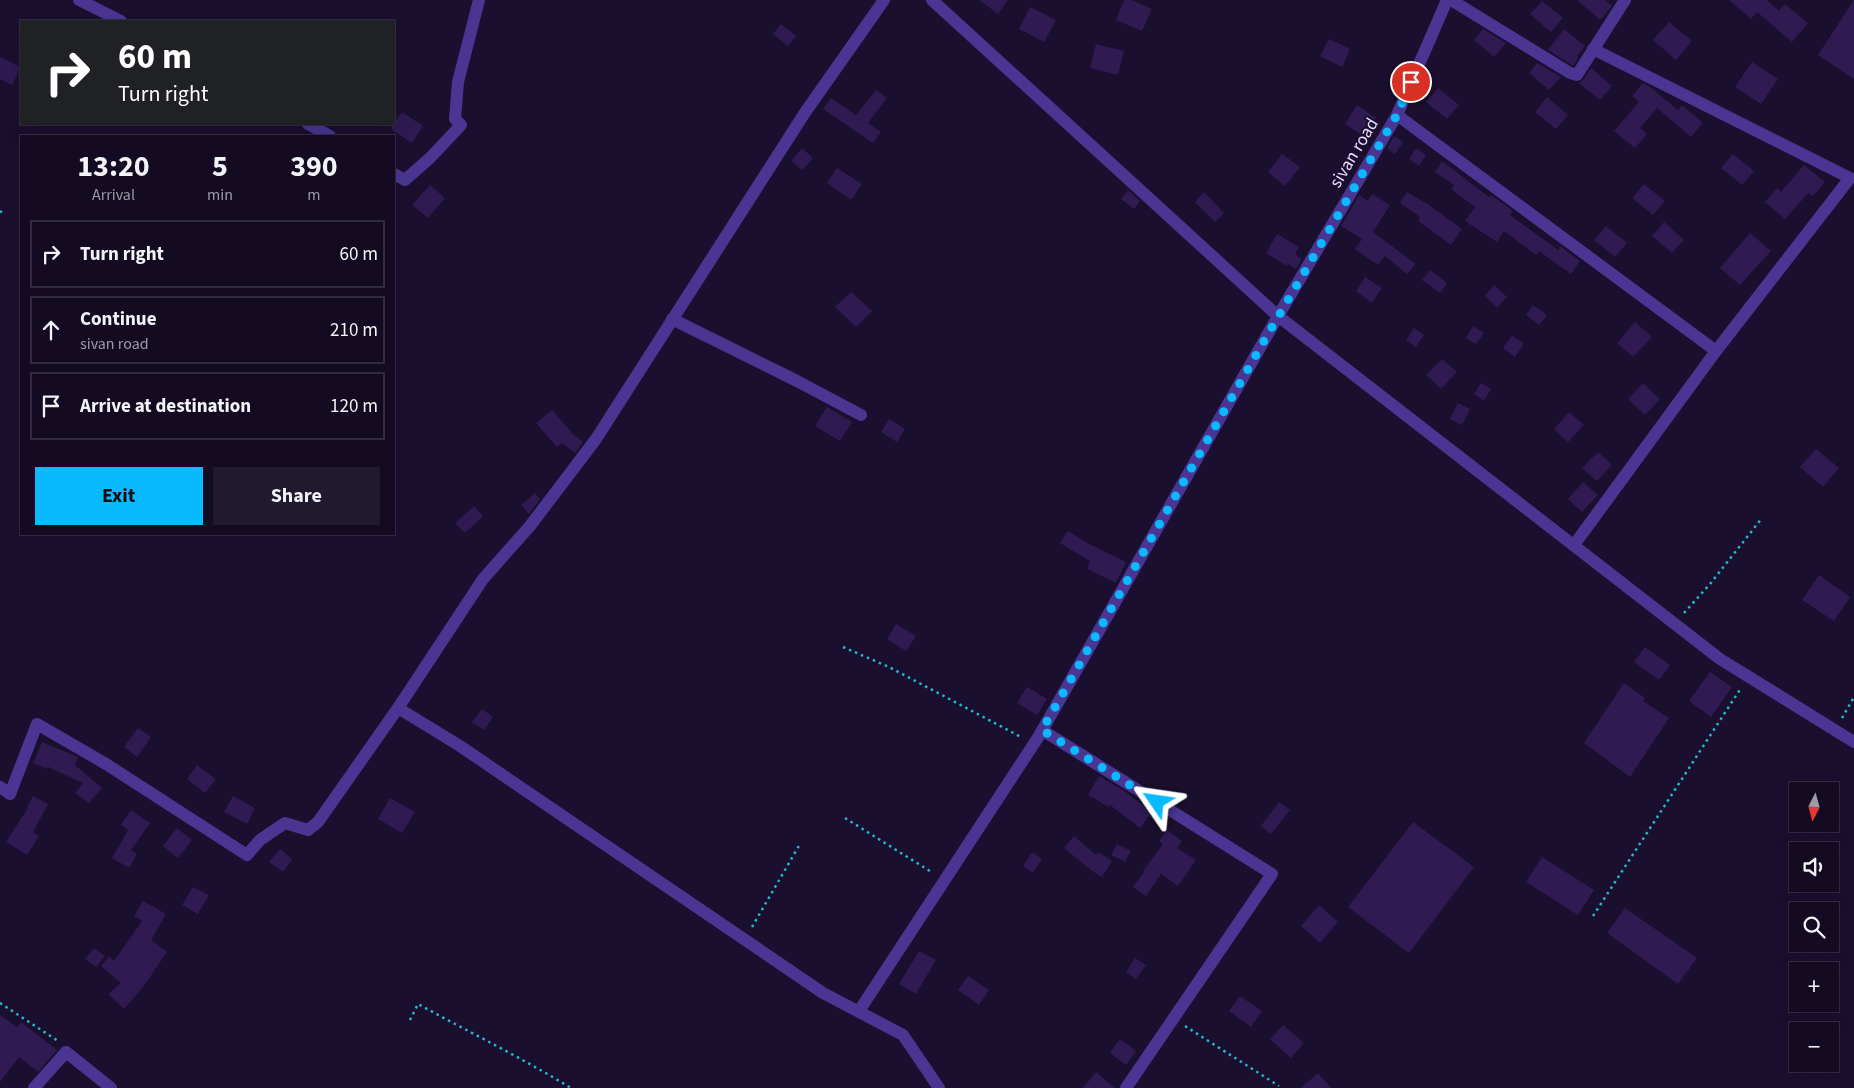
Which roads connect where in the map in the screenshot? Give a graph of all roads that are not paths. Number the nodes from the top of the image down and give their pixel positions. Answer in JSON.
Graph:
{"nodes":[{"id":1,"x":79,"y":0,"type":"edge"},
{"id":2,"x":479,"y":0,"type":"edge"},
{"id":3,"x":884,"y":0,"type":"edge"},
{"id":4,"x":932,"y":0,"type":"edge"},
{"id":5,"x":1449,"y":0,"type":"edge"},
{"id":6,"x":1625,"y":0,"type":"edge"},
{"id":7,"x":119,"y":20,"type":"edge"},
{"id":8,"x":1593,"y":49,"type":"junction"},
{"id":9,"x":1397,"y":115,"type":"junction"},
{"id":10,"x":310,"y":125,"type":"edge"},
{"id":11,"x":328,"y":135,"type":"edge"},
{"id":12,"x":395,"y":175,"type":"edge"},
{"id":13,"x":1278,"y":316,"type":"junction"},
{"id":14,"x":672,"y":319,"type":"junction"},
{"id":15,"x":1716,"y":351,"type":"junction"},
{"id":16,"x":861,"y":416,"type":"dead end"},
{"id":17,"x":1574,"y":545,"type":"junction"},
{"id":18,"x":398,"y":708,"type":"junction"},
{"id":19,"x":1042,"y":730,"type":"junction"},
{"id":20,"x":1854,"y":742,"type":"edge"},
{"id":21,"x":0,"y":787,"type":"edge"},
{"id":22,"x":859,"y":1011,"type":"junction"},
{"id":23,"x":936,"y":1086,"type":"edge"},
{"id":24,"x":34,"y":1088,"type":"edge"},
{"id":25,"x":112,"y":1088,"type":"edge"},
{"id":26,"x":1126,"y":1088,"type":"edge"}],
"edges":[{"from":1,"to":7,"type":"street"},
{"from":2,"to":12,"type":"street"},
{"from":3,"to":14,"type":"street"},
{"from":4,"to":13,"type":"street"},
{"from":5,"to":8,"type":"street"},
{"from":5,"to":9,"type":"street","name":"sivan road"},
{"from":6,"to":8,"type":"street"},
{"from":8,"to":15,"type":"street"},
{"from":9,"to":13,"type":"street","name":"sivan road"},
{"from":9,"to":15,"type":"street"},
{"from":10,"to":11,"type":"street"},
{"from":13,"to":17,"type":"street"},
{"from":13,"to":19,"type":"street","name":"sivan road"},
{"from":14,"to":16,"type":"street"},
{"from":14,"to":18,"type":"street"},
{"from":15,"to":17,"type":"street"},
{"from":17,"to":20,"type":"street"},
{"from":18,"to":21,"type":"street"},
{"from":18,"to":22,"type":"street"},
{"from":19,"to":22,"type":"street","name":"sivan road"},
{"from":19,"to":26,"type":"street"},
{"from":22,"to":23,"type":"street"},
{"from":24,"to":25,"type":"street"}]}
